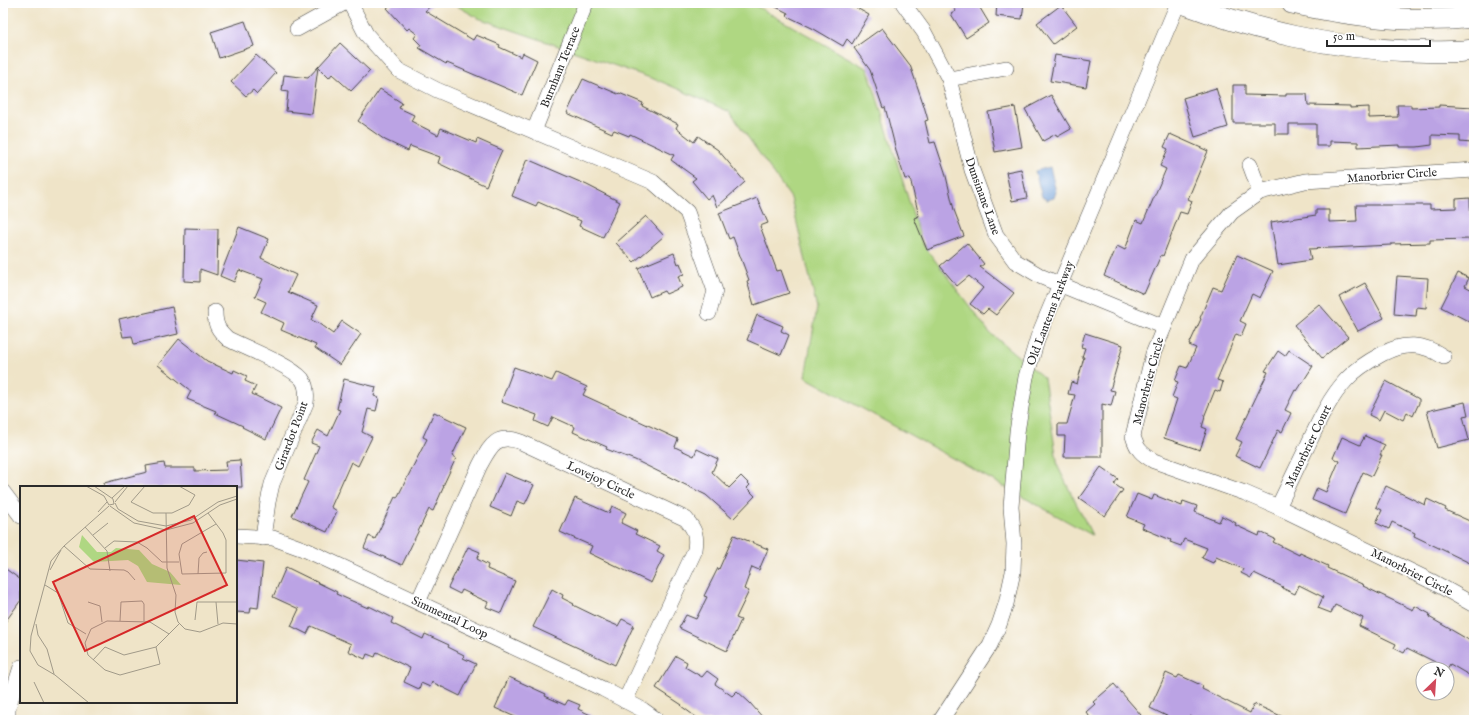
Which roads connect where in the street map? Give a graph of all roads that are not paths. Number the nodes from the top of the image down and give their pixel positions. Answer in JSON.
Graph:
{"nodes":[{"id":1,"x":344,"y":3,"type":"edge"},
{"id":2,"x":350,"y":3,"type":"edge"},
{"id":3,"x":586,"y":3,"type":"edge"},
{"id":4,"x":903,"y":3,"type":"edge"},
{"id":5,"x":1178,"y":3,"type":"edge"},
{"id":6,"x":1182,"y":3,"type":"edge"},
{"id":7,"x":1292,"y":3,"type":"edge"},
{"id":8,"x":1474,"y":17,"type":"edge"},
{"id":9,"x":297,"y":29,"type":"dead end"},
{"id":10,"x":1474,"y":50,"type":"edge"},
{"id":11,"x":1006,"y":68,"type":"dead end"},
{"id":12,"x":948,"y":79,"type":"junction"},
{"id":13,"x":534,"y":131,"type":"junction"},
{"id":14,"x":1250,"y":165,"type":"dead end"},
{"id":15,"x":1474,"y":170,"type":"edge"},
{"id":16,"x":1260,"y":192,"type":"junction"},
{"id":17,"x":1060,"y":284,"type":"junction"},
{"id":18,"x":215,"y":312,"type":"dead end"},
{"id":19,"x":709,"y":313,"type":"dead end"},
{"id":20,"x":1164,"y":327,"type":"junction"},
{"id":21,"x":1444,"y":357,"type":"dead end"},
{"id":22,"x":3,"y":492,"type":"edge"},
{"id":23,"x":1278,"y":507,"type":"junction"},
{"id":24,"x":20,"y":515,"type":"edge"},
{"id":25,"x":237,"y":536,"type":"edge"},
{"id":26,"x":263,"y":538,"type":"junction"},
{"id":27,"x":418,"y":602,"type":"junction"},
{"id":28,"x":1474,"y":604,"type":"edge"},
{"id":29,"x":20,"y":670,"type":"edge"},
{"id":30,"x":625,"y":701,"type":"junction"},
{"id":31,"x":8,"y":720,"type":"edge"},
{"id":32,"x":657,"y":720,"type":"edge"},
{"id":33,"x":941,"y":720,"type":"edge"}],
"edges":[{"from":1,"to":9,"type":"street"},
{"from":2,"to":13,"type":"street"},
{"from":3,"to":13,"type":"street","name":"Burnham Terrace"},
{"from":4,"to":12,"type":"street","name":"Dunsinane Lane"},
{"from":5,"to":17,"type":"street","name":"Old Lanterns Parkway"},
{"from":6,"to":10,"type":"main road"},
{"from":7,"to":8,"type":"main road"},
{"from":11,"to":12,"type":"street"},
{"from":12,"to":17,"type":"street","name":"Dunsinane Lane"},
{"from":13,"to":19,"type":"street"},
{"from":14,"to":16,"type":"street"},
{"from":15,"to":16,"type":"street","name":"Manorbrier Circle"},
{"from":16,"to":20,"type":"street","name":"Manorbrier Circle"},
{"from":17,"to":20,"type":"street","name":"Dunsinane Lane"},
{"from":17,"to":33,"type":"street","name":"Old Lanterns Parkway"},
{"from":18,"to":26,"type":"street","name":"Girardot Point"},
{"from":20,"to":23,"type":"street","name":"Manorbrier Circle"},
{"from":21,"to":23,"type":"street","name":"Manorbrier Court"},
{"from":22,"to":24,"type":"street"},
{"from":23,"to":28,"type":"street","name":"Manorbrier Circle"},
{"from":25,"to":26,"type":"street","name":"Simmental Loop"},
{"from":26,"to":27,"type":"street","name":"Simmental Loop"},
{"from":27,"to":30,"type":"street","name":"Simmental Loop"},
{"from":27,"to":30,"type":"street","name":"Lovejoy Circle"},
{"from":29,"to":31,"type":"street"},
{"from":30,"to":32,"type":"street","name":"Simmental Loop"}]}
